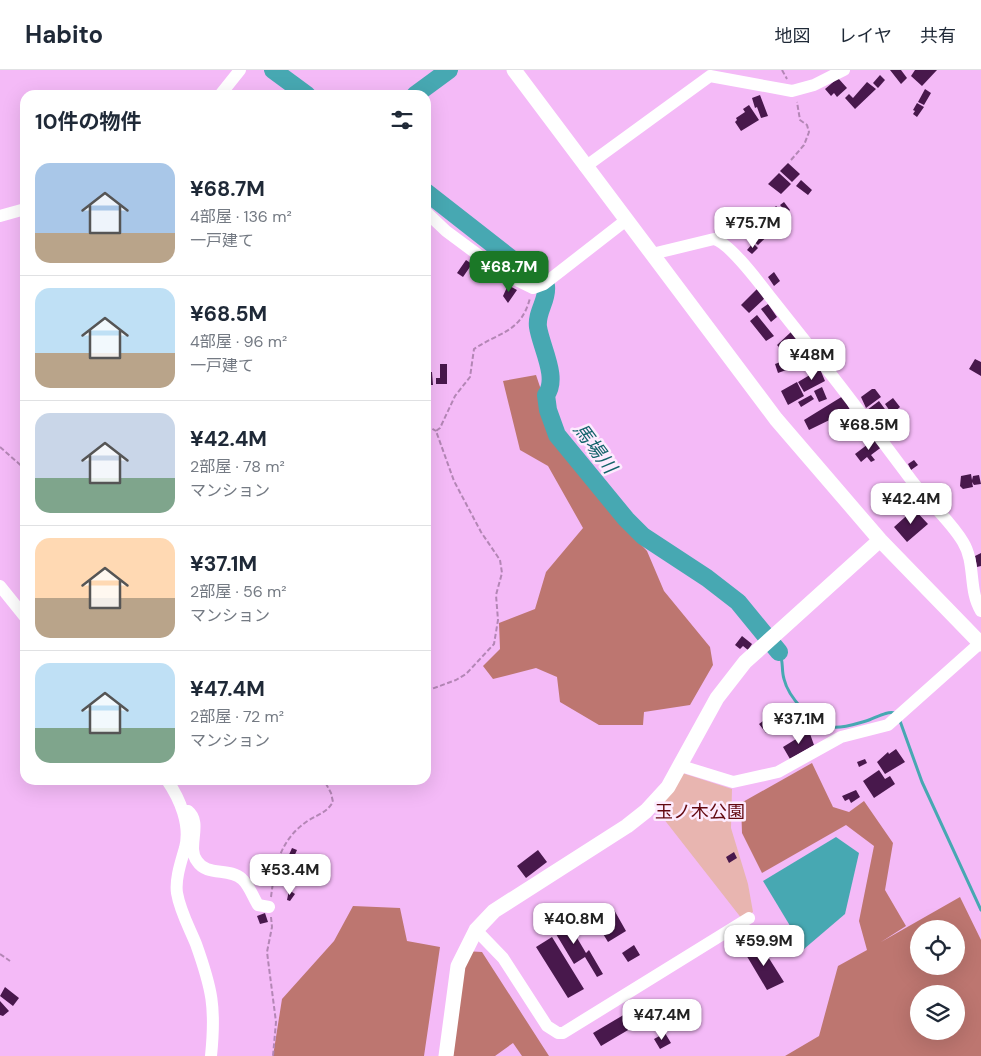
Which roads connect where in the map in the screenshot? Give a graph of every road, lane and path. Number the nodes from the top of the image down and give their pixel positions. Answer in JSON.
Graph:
{"nodes":[{"id":1,"x":240,"y":70,"type":"edge"},
{"id":2,"x":514,"y":70,"type":"edge"},
{"id":3,"x":782,"y":70,"type":"edge"},
{"id":4,"x":844,"y":70,"type":"edge"},
{"id":5,"x":224,"y":90,"type":"edge"},
{"id":6,"x":792,"y":91,"type":"junction"},
{"id":7,"x":791,"y":160,"type":"dead end"},
{"id":8,"x":585,"y":167,"type":"junction"},
{"id":9,"x":20,"y":210,"type":"edge"},
{"id":10,"x":0,"y":216,"type":"edge"},
{"id":11,"x":431,"y":217,"type":"edge"},
{"id":12,"x":625,"y":221,"type":"junction"},
{"id":13,"x":652,"y":254,"type":"junction"},
{"id":14,"x":533,"y":288,"type":"junction"},
{"id":15,"x":431,"y":428,"type":"edge"},
{"id":16,"x":436,"y":431,"type":"junction"},
{"id":17,"x":0,"y":447,"type":"edge"},
{"id":18,"x":20,"y":465,"type":"edge"},
{"id":19,"x":880,"y":540,"type":"junction"},
{"id":20,"x":0,"y":586,"type":"edge"},
{"id":21,"x":981,"y":611,"type":"edge"},
{"id":22,"x":20,"y":612,"type":"edge"},
{"id":23,"x":979,"y":640,"type":"edge"},
{"id":24,"x":431,"y":689,"type":"edge"},
{"id":25,"x":681,"y":766,"type":"junction"},
{"id":26,"x":169,"y":785,"type":"edge"},
{"id":27,"x":327,"y":785,"type":"edge"},
{"id":28,"x":183,"y":812,"type":"junction"},
{"id":29,"x":270,"y":907,"type":"junction"},
{"id":30,"x":748,"y":918,"type":"dead end"},
{"id":31,"x":476,"y":930,"type":"junction"},
{"id":32,"x":0,"y":954,"type":"edge"},
{"id":33,"x":10,"y":961,"type":"dead end"},
{"id":34,"x":211,"y":1056,"type":"edge"},
{"id":35,"x":273,"y":1056,"type":"edge"},
{"id":36,"x":446,"y":1056,"type":"edge"}],
"edges":[{"from":1,"to":5,"type":"street"},
{"from":2,"to":8,"type":"street"},
{"from":3,"to":6,"type":"path"},
{"from":4,"to":6,"type":"street"},
{"from":6,"to":7,"type":"path"},
{"from":6,"to":8,"type":"street"},
{"from":8,"to":12,"type":"street"},
{"from":9,"to":10,"type":"street"},
{"from":11,"to":14,"type":"street"},
{"from":12,"to":13,"type":"street"},
{"from":12,"to":14,"type":"street"},
{"from":13,"to":19,"type":"street"},
{"from":13,"to":21,"type":"street"},
{"from":14,"to":16,"type":"path"},
{"from":15,"to":16,"type":"path"},
{"from":16,"to":24,"type":"path"},
{"from":17,"to":18,"type":"path"},
{"from":19,"to":23,"type":"street"},
{"from":19,"to":25,"type":"street"},
{"from":20,"to":22,"type":"street"},
{"from":23,"to":25,"type":"street"},
{"from":25,"to":31,"type":"street"},
{"from":26,"to":28,"type":"street"},
{"from":27,"to":29,"type":"path"},
{"from":28,"to":29,"type":"street"},
{"from":28,"to":34,"type":"street"},
{"from":29,"to":35,"type":"path"},
{"from":30,"to":31,"type":"street"},
{"from":31,"to":36,"type":"street"},
{"from":32,"to":33,"type":"path"}]}
